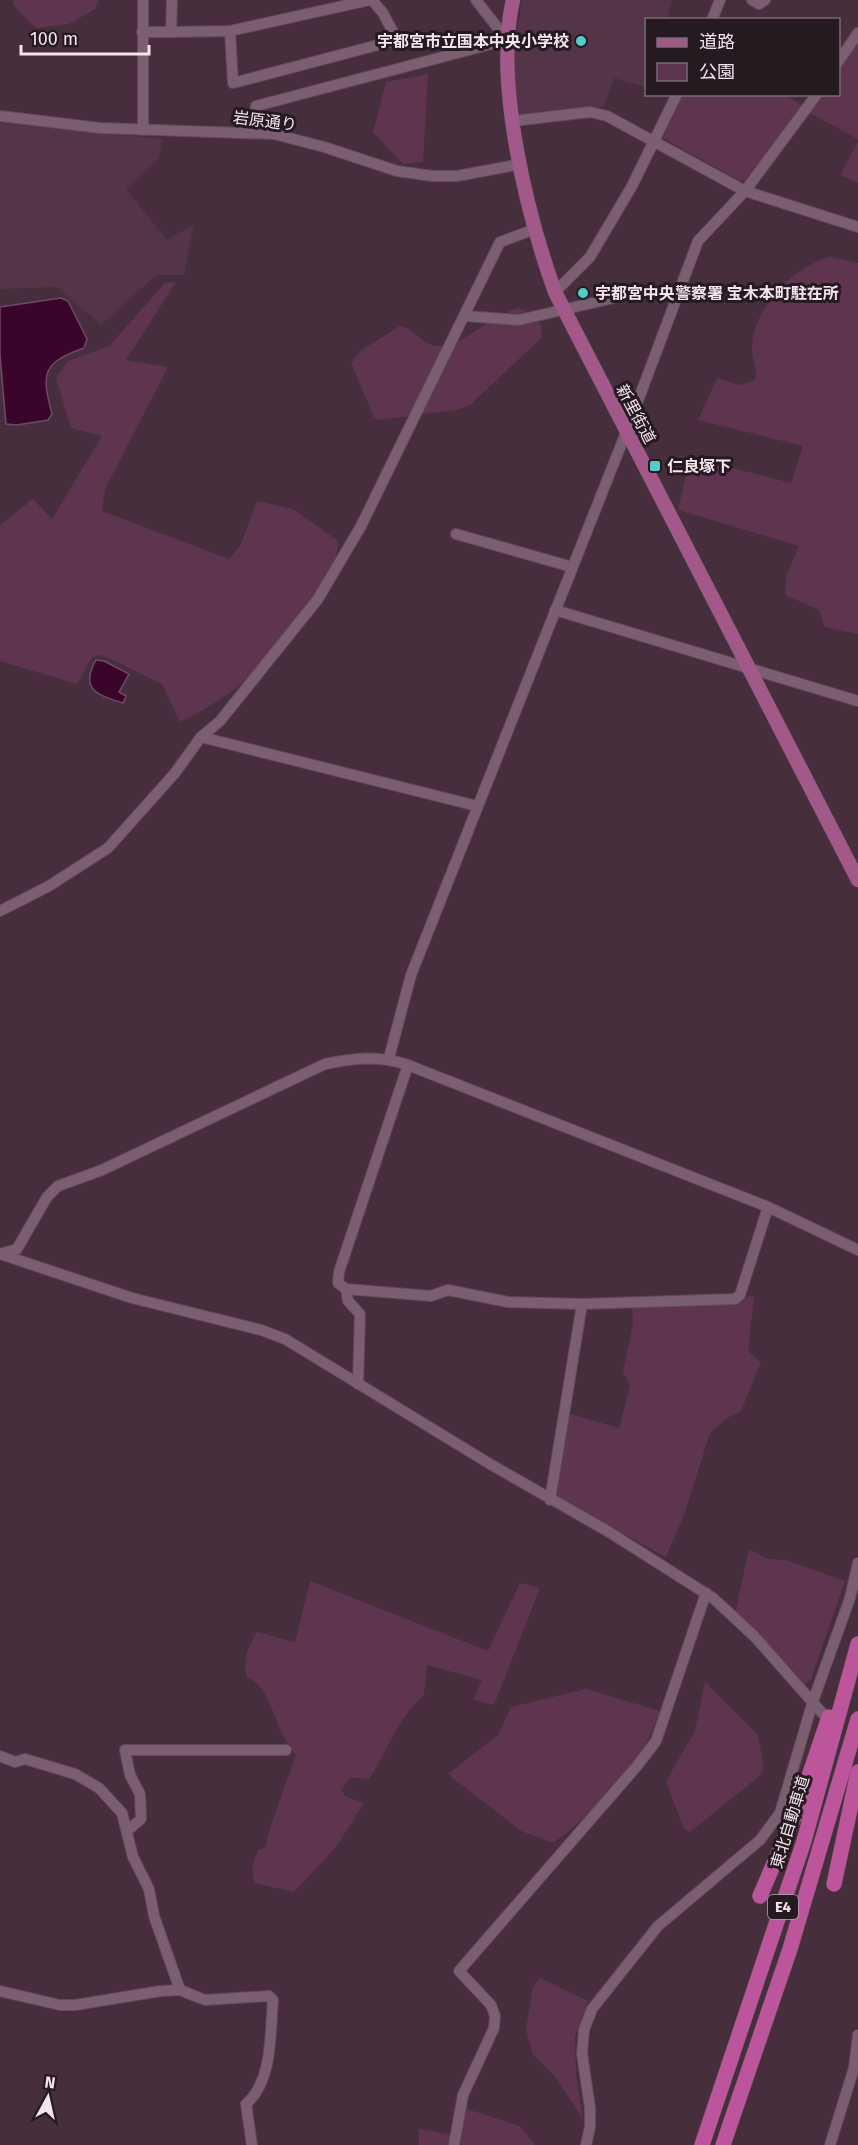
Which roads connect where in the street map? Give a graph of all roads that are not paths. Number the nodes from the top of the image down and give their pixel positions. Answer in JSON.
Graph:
{"nodes":[{"id":1,"x":143,"y":0,"type":"edge"},
{"id":2,"x":172,"y":0,"type":"edge"},
{"id":3,"x":371,"y":0,"type":"edge"},
{"id":4,"x":476,"y":0,"type":"edge"},
{"id":5,"x":513,"y":0,"type":"edge"},
{"id":6,"x":720,"y":0,"type":"edge"},
{"id":7,"x":752,"y":0,"type":"edge"},
{"id":8,"x":765,"y":0,"type":"edge"},
{"id":9,"x":713,"y":18,"type":"edge"},
{"id":10,"x":230,"y":31,"type":"junction"},
{"id":11,"x":142,"y":32,"type":"junction"},
{"id":12,"x":171,"y":32,"type":"junction"},
{"id":13,"x":858,"y":33,"type":"edge"},
{"id":14,"x":507,"y":40,"type":"junction"},
{"id":15,"x":840,"y":59,"type":"edge"},
{"id":16,"x":676,"y":96,"type":"edge"},
{"id":17,"x":816,"y":96,"type":"edge"},
{"id":18,"x":0,"y":116,"type":"edge"},
{"id":19,"x":513,"y":121,"type":"junction"},
{"id":20,"x":143,"y":130,"type":"junction"},
{"id":21,"x":254,"y":132,"type":"junction"},
{"id":22,"x":654,"y":142,"type":"junction"},
{"id":23,"x":521,"y":164,"type":"junction"},
{"id":24,"x":745,"y":191,"type":"junction"},
{"id":25,"x":858,"y":227,"type":"edge"},
{"id":26,"x":535,"y":229,"type":"junction"},
{"id":27,"x":555,"y":292,"type":"junction"},
{"id":28,"x":635,"y":293,"type":"dead end"},
{"id":29,"x":563,"y":311,"type":"junction"},
{"id":30,"x":464,"y":316,"type":"junction"},
{"id":31,"x":627,"y":430,"type":"junction"},
{"id":32,"x":456,"y":534,"type":"dead end"},
{"id":33,"x":572,"y":567,"type":"junction"},
{"id":34,"x":555,"y":610,"type":"junction"},
{"id":35,"x":750,"y":669,"type":"junction"},
{"id":36,"x":858,"y":701,"type":"edge"},
{"id":37,"x":201,"y":737,"type":"junction"},
{"id":38,"x":477,"y":806,"type":"junction"},
{"id":39,"x":858,"y":880,"type":"edge"},
{"id":40,"x":0,"y":911,"type":"edge"},
{"id":41,"x":389,"y":1058,"type":"junction"},
{"id":42,"x":408,"y":1065,"type":"junction"},
{"id":43,"x":768,"y":1207,"type":"junction"},
{"id":44,"x":858,"y":1250,"type":"edge"},
{"id":45,"x":0,"y":1254,"type":"edge"},
{"id":46,"x":346,"y":1289,"type":"junction"},
{"id":47,"x":582,"y":1304,"type":"junction"},
{"id":48,"x":358,"y":1384,"type":"junction"},
{"id":49,"x":550,"y":1500,"type":"junction"},
{"id":50,"x":858,"y":1563,"type":"edge"},
{"id":51,"x":706,"y":1593,"type":"junction"},
{"id":52,"x":858,"y":1644,"type":"edge"},
{"id":53,"x":853,"y":1665,"type":"junction"},
{"id":54,"x":813,"y":1701,"type":"junction"},
{"id":55,"x":822,"y":1714,"type":"dead end"},
{"id":56,"x":858,"y":1719,"type":"edge"},
{"id":57,"x":286,"y":1750,"type":"dead end"},
{"id":58,"x":0,"y":1756,"type":"edge"},
{"id":59,"x":858,"y":1772,"type":"edge"},
{"id":60,"x":127,"y":1832,"type":"junction"},
{"id":61,"x":834,"y":1884,"type":"dead end"},
{"id":62,"x":760,"y":1896,"type":"dead end"},
{"id":63,"x":0,"y":1990,"type":"edge"},
{"id":64,"x":180,"y":1990,"type":"junction"},
{"id":65,"x":858,"y":2038,"type":"edge"},
{"id":66,"x":252,"y":2145,"type":"edge"},
{"id":67,"x":454,"y":2145,"type":"edge"},
{"id":68,"x":586,"y":2145,"type":"edge"},
{"id":69,"x":702,"y":2145,"type":"edge"},
{"id":70,"x":723,"y":2145,"type":"edge"},
{"id":71,"x":830,"y":2145,"type":"edge"}],
"edges":[{"from":1,"to":11,"type":"street"},
{"from":2,"to":12,"type":"street"},
{"from":3,"to":10,"type":"street"},
{"from":3,"to":10,"type":"street"},
{"from":4,"to":14,"type":"street"},
{"from":5,"to":14,"type":"main road","name":"新里街道"},
{"from":6,"to":9,"type":"street"},
{"from":7,"to":8,"type":"street"},
{"from":10,"to":12,"type":"street"},
{"from":11,"to":12,"type":"street"},
{"from":11,"to":20,"type":"street"},
{"from":13,"to":15,"type":"street"},
{"from":14,"to":19,"type":"main road","name":"新里街道"},
{"from":14,"to":21,"type":"street"},
{"from":16,"to":22,"type":"street"},
{"from":17,"to":24,"type":"street"},
{"from":18,"to":20,"type":"street","name":"岩原通り"},
{"from":19,"to":22,"type":"street"},
{"from":19,"to":23,"type":"main road","name":"新里街道"},
{"from":20,"to":21,"type":"street","name":"岩原通り"},
{"from":21,"to":23,"type":"street","name":"岩原通り"},
{"from":22,"to":24,"type":"street"},
{"from":22,"to":27,"type":"street"},
{"from":23,"to":26,"type":"main road","name":"新里街道"},
{"from":24,"to":25,"type":"street"},
{"from":24,"to":31,"type":"street"},
{"from":26,"to":27,"type":"main road","name":"新里街道"},
{"from":26,"to":30,"type":"street"},
{"from":27,"to":29,"type":"main road","name":"新里街道"},
{"from":28,"to":29,"type":"street"},
{"from":29,"to":30,"type":"street"},
{"from":29,"to":31,"type":"main road","name":"新里街道"},
{"from":30,"to":37,"type":"street"},
{"from":31,"to":33,"type":"street"},
{"from":31,"to":35,"type":"main road","name":"新里街道"},
{"from":32,"to":33,"type":"street"},
{"from":33,"to":34,"type":"street"},
{"from":34,"to":35,"type":"street"},
{"from":34,"to":38,"type":"street"},
{"from":35,"to":36,"type":"street"},
{"from":35,"to":39,"type":"main road","name":"新里街道"},
{"from":37,"to":38,"type":"street"},
{"from":37,"to":40,"type":"street"},
{"from":38,"to":41,"type":"street"},
{"from":41,"to":42,"type":"street"},
{"from":41,"to":45,"type":"street"},
{"from":42,"to":43,"type":"street"},
{"from":42,"to":46,"type":"street"},
{"from":43,"to":44,"type":"street"},
{"from":43,"to":47,"type":"street"},
{"from":45,"to":48,"type":"street"},
{"from":46,"to":47,"type":"street"},
{"from":46,"to":48,"type":"street"},
{"from":47,"to":49,"type":"street"},
{"from":48,"to":49,"type":"street"},
{"from":49,"to":51,"type":"street"},
{"from":50,"to":54,"type":"street"},
{"from":51,"to":54,"type":"street"},
{"from":51,"to":67,"type":"street"},
{"from":52,"to":53,"type":"highway","name":"東北自動車道","number":"E4"},
{"from":53,"to":62,"type":"highway"},
{"from":53,"to":69,"type":"highway","name":"東北自動車道","number":"E4"},
{"from":54,"to":55,"type":"street"},
{"from":54,"to":68,"type":"street"},
{"from":56,"to":70,"type":"highway","number":"E4"},
{"from":57,"to":60,"type":"street"},
{"from":58,"to":60,"type":"street"},
{"from":59,"to":61,"type":"highway"},
{"from":60,"to":64,"type":"street"},
{"from":63,"to":64,"type":"street"},
{"from":64,"to":66,"type":"street"},
{"from":65,"to":71,"type":"street"}]}
